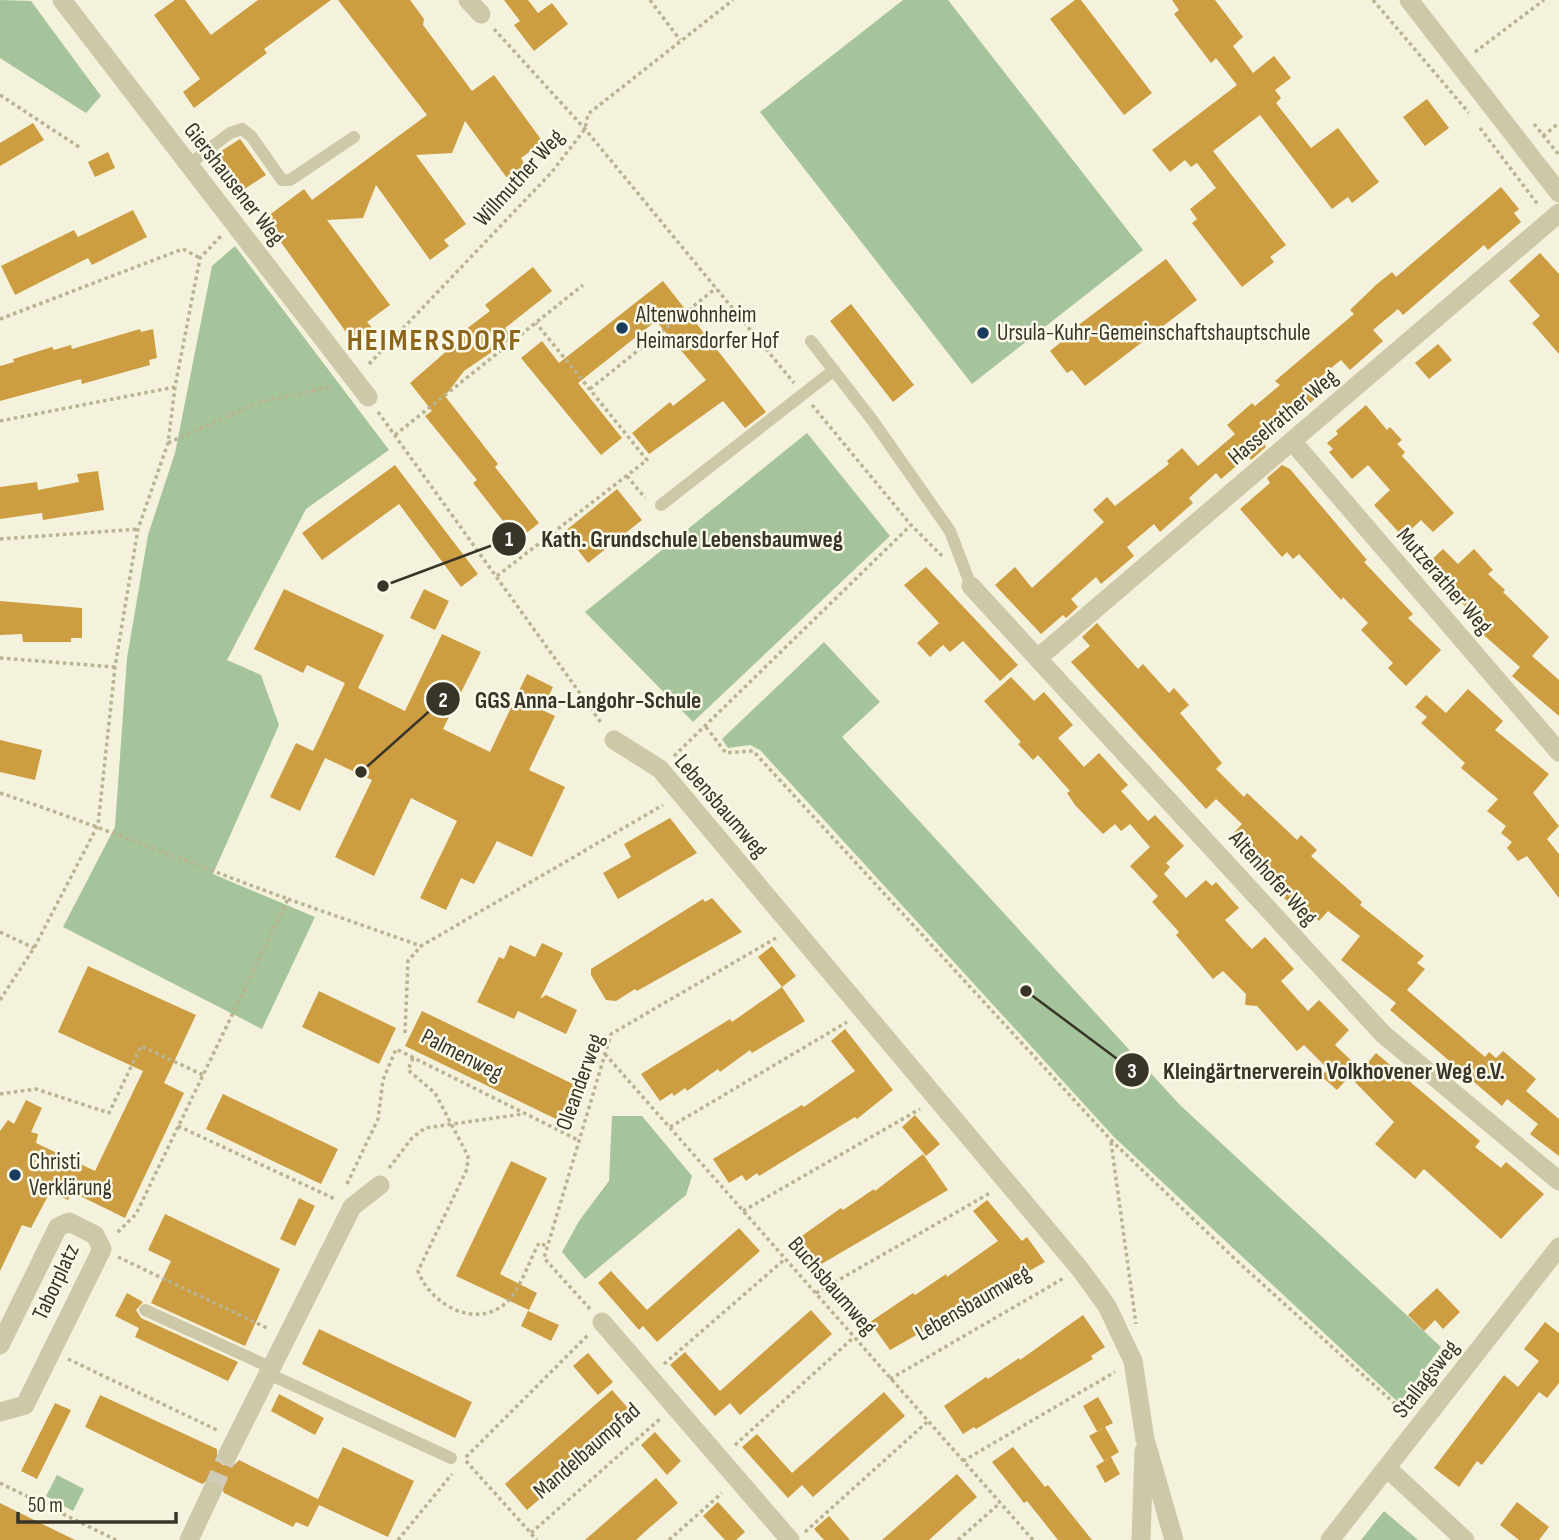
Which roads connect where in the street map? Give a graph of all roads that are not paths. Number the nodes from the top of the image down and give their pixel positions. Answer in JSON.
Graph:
{"nodes":[{"id":1,"x":62,"y":0,"type":"edge"},
{"id":2,"x":1409,"y":0,"type":"edge"},
{"id":3,"x":354,"y":136,"type":"dead end"},
{"id":4,"x":188,"y":165,"type":"junction"},
{"id":5,"x":1559,"y":193,"type":"edge"},
{"id":6,"x":1555,"y":217,"type":"edge"},
{"id":7,"x":811,"y":341,"type":"dead end"},
{"id":8,"x":834,"y":370,"type":"junction"},
{"id":9,"x":368,"y":397,"type":"road end"},
{"id":10,"x":1292,"y":441,"type":"junction"},
{"id":11,"x":661,"y":505,"type":"road end"},
{"id":12,"x":971,"y":586,"type":"joint"},
{"id":13,"x":1039,"y":657,"type":"junction"},
{"id":14,"x":614,"y":740,"type":"road end"},
{"id":15,"x":1559,"y":752,"type":"edge"},
{"id":16,"x":1559,"y":1181,"type":"edge"},
{"id":17,"x":380,"y":1185,"type":"road end"},
{"id":18,"x":1559,"y":1247,"type":"edge"},
{"id":19,"x":145,"y":1310,"type":"dead end"},
{"id":20,"x":602,"y":1322,"type":"road end"},
{"id":21,"x":0,"y":1345,"type":"edge"},
{"id":22,"x":270,"y":1371,"type":"junction"},
{"id":23,"x":0,"y":1412,"type":"edge"},
{"id":24,"x":1145,"y":1439,"type":"junction"},
{"id":25,"x":232,"y":1447,"type":"tunnel mouth"},
{"id":26,"x":455,"y":1461,"type":"road end"},
{"id":27,"x":1387,"y":1468,"type":"junction"},
{"id":28,"x":212,"y":1492,"type":"tunnel mouth"},
{"id":29,"x":189,"y":1540,"type":"edge"},
{"id":30,"x":790,"y":1540,"type":"edge"},
{"id":31,"x":1141,"y":1540,"type":"edge"},
{"id":32,"x":1174,"y":1540,"type":"edge"},
{"id":33,"x":1329,"y":1540,"type":"edge"},
{"id":34,"x":1465,"y":1540,"type":"edge"}],
"edges":[{"from":1,"to":4,"type":"street","name":"Giershausener Weg"},
{"from":2,"to":5,"type":"street"},
{"from":3,"to":4,"type":"lane"},
{"from":4,"to":9,"type":"street","name":"Giershausener Weg"},
{"from":6,"to":10,"type":"street","name":"Hasselrather Weg"},
{"from":7,"to":8,"type":"lane"},
{"from":8,"to":11,"type":"lane"},
{"from":8,"to":12,"type":"lane"},
{"from":10,"to":13,"type":"street","name":"Hasselrather Weg"},
{"from":10,"to":15,"type":"street","name":"Mutzerather Weg"},
{"from":12,"to":13,"type":"street","name":"Altenhofer Weg"},
{"from":13,"to":16,"type":"street","name":"Altenhofer Weg"},
{"from":14,"to":24,"type":"street","name":"Lebensbaumweg"},
{"from":17,"to":22,"type":"street"},
{"from":18,"to":27,"type":"street","name":"Stallagsweg"},
{"from":19,"to":22,"type":"lane"},
{"from":20,"to":30,"type":"street","name":"Mandelbaumpfad"},
{"from":21,"to":23,"type":"street","name":"Taborplatz"},
{"from":22,"to":25,"type":"street"},
{"from":22,"to":26,"type":"lane"},
{"from":24,"to":31,"type":"street","name":"Lebensbaumweg"},
{"from":24,"to":32,"type":"street","name":"Lebensbaumweg"},
{"from":27,"to":33,"type":"street","name":"Stallagsweg"},
{"from":27,"to":34,"type":"street"},
{"from":28,"to":29,"type":"street"}]}
